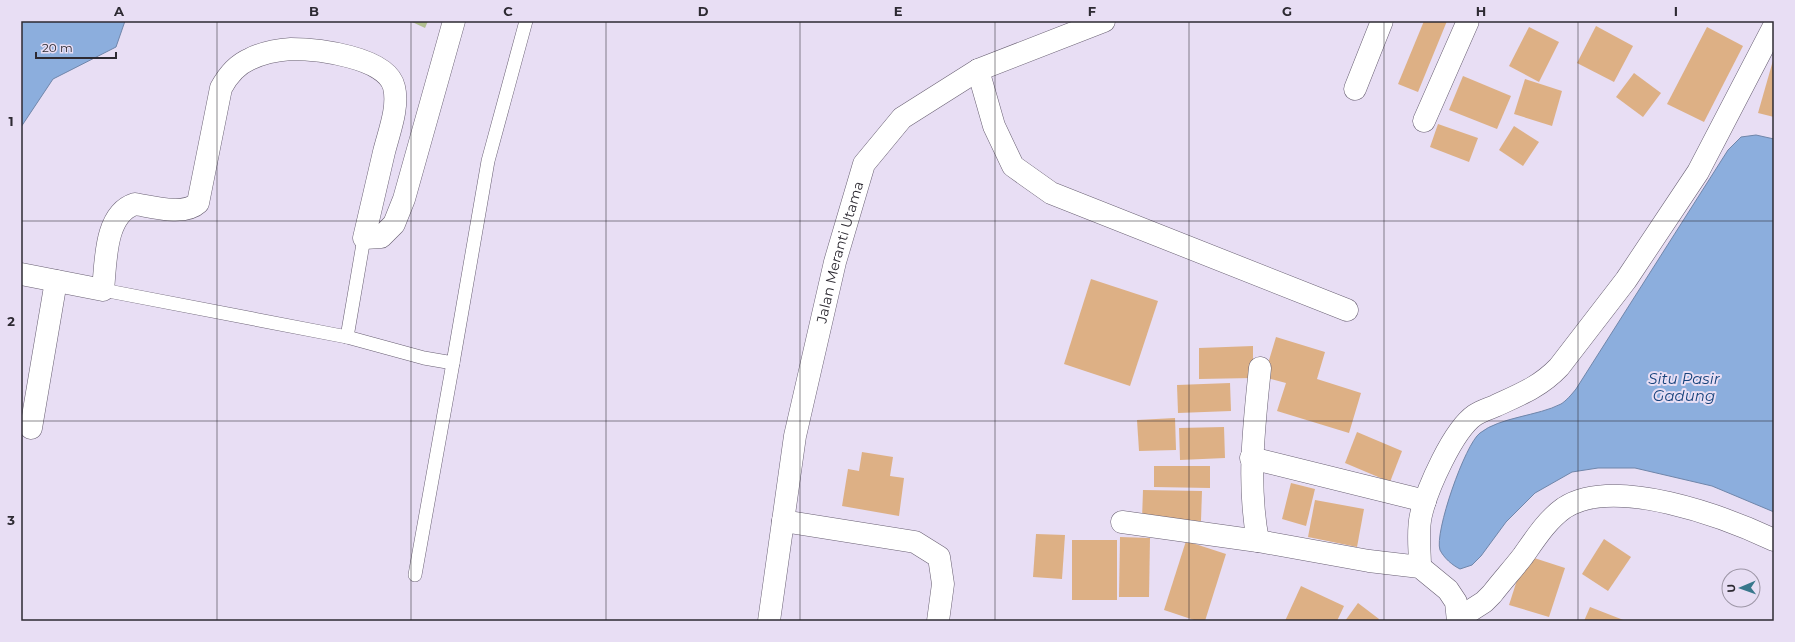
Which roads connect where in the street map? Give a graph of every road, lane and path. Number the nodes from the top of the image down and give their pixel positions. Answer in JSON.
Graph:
{"nodes":[{"id":1,"x":454,"y":21,"type":"edge"},
{"id":2,"x":526,"y":21,"type":"edge"},
{"id":3,"x":1104,"y":21,"type":"edge"},
{"id":4,"x":1382,"y":21,"type":"edge"},
{"id":5,"x":1468,"y":21,"type":"edge"},
{"id":6,"x":1774,"y":26,"type":"edge"},
{"id":7,"x":978,"y":70,"type":"junction"},
{"id":8,"x":1355,"y":88,"type":"dead end"},
{"id":9,"x":1424,"y":121,"type":"dead end"},
{"id":10,"x":364,"y":238,"type":"junction"},
{"id":11,"x":21,"y":274,"type":"edge"},
{"id":12,"x":56,"y":281,"type":"junction"},
{"id":13,"x":103,"y":290,"type":"junction"},
{"id":14,"x":1347,"y":310,"type":"dead end"},
{"id":15,"x":347,"y":337,"type":"junction"},
{"id":16,"x":453,"y":363,"type":"junction"},
{"id":17,"x":1260,"y":368,"type":"dead end"},
{"id":18,"x":31,"y":428,"type":"dead end"},
{"id":19,"x":1251,"y":458,"type":"junction"},
{"id":20,"x":1425,"y":501,"type":"junction"},
{"id":21,"x":783,"y":521,"type":"junction"},
{"id":22,"x":1122,"y":522,"type":"dead end"},
{"id":23,"x":1774,"y":540,"type":"edge"},
{"id":24,"x":1258,"y":541,"type":"junction"},
{"id":25,"x":1420,"y":566,"type":"junction"},
{"id":26,"x":415,"y":574,"type":"dead end"},
{"id":27,"x":1459,"y":620,"type":"edge"},
{"id":28,"x":769,"y":621,"type":"edge"},
{"id":29,"x":938,"y":621,"type":"edge"}],
"edges":[{"from":1,"to":10,"type":"street"},
{"from":2,"to":16,"type":"lane"},
{"from":3,"to":7,"type":"street","name":"Jalan Meranti Utama"},
{"from":4,"to":8,"type":"street"},
{"from":5,"to":9,"type":"street"},
{"from":6,"to":20,"type":"street"},
{"from":7,"to":14,"type":"street"},
{"from":7,"to":21,"type":"street","name":"Jalan Meranti Utama"},
{"from":10,"to":13,"type":"street"},
{"from":10,"to":15,"type":"lane"},
{"from":11,"to":12,"type":"street"},
{"from":12,"to":13,"type":"street"},
{"from":12,"to":18,"type":"street"},
{"from":13,"to":15,"type":"lane"},
{"from":15,"to":16,"type":"lane"},
{"from":16,"to":26,"type":"lane"},
{"from":17,"to":19,"type":"street"},
{"from":19,"to":20,"type":"street"},
{"from":19,"to":24,"type":"street"},
{"from":20,"to":25,"type":"street"},
{"from":21,"to":28,"type":"street","name":"Jalan Meranti Utama"},
{"from":21,"to":29,"type":"street"},
{"from":22,"to":24,"type":"street"},
{"from":23,"to":27,"type":"street"},
{"from":24,"to":25,"type":"street"},
{"from":25,"to":27,"type":"street"}]}
